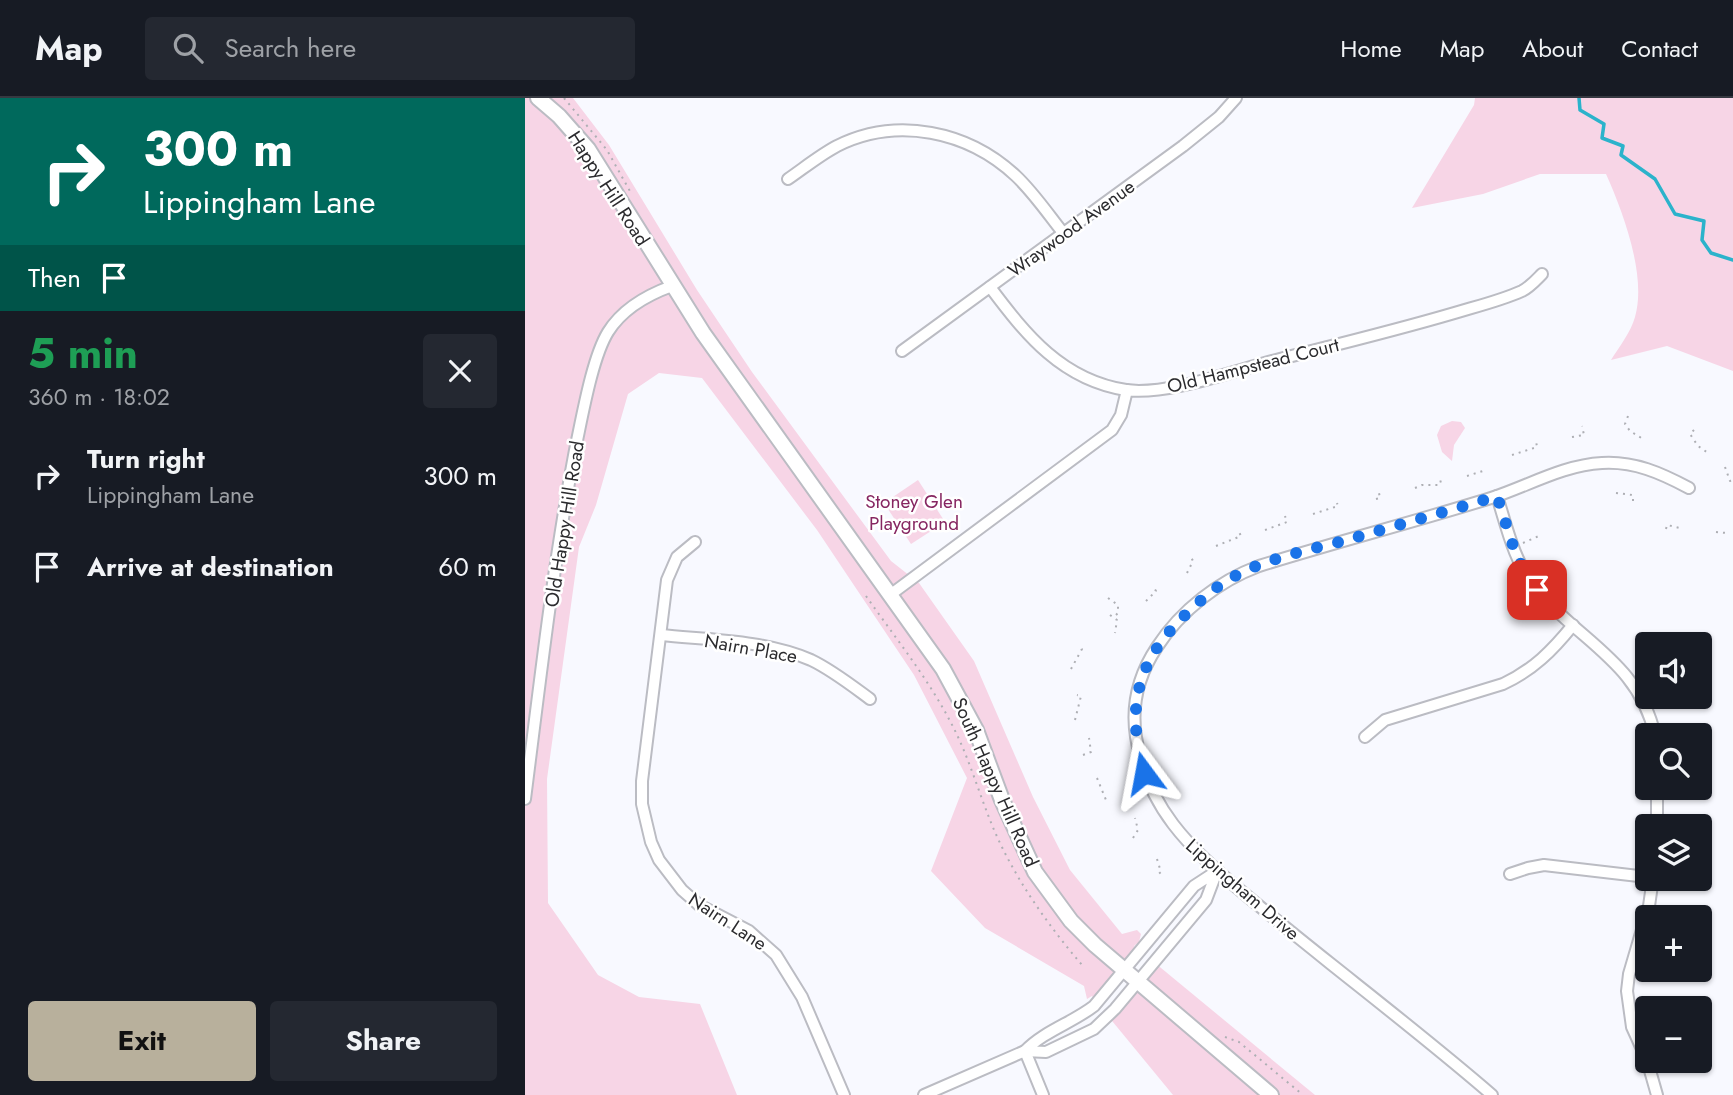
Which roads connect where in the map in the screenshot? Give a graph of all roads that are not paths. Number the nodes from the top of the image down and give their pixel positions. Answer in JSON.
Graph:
{"nodes":[{"id":1,"x":538,"y":98,"type":"edge"},
{"id":2,"x":1236,"y":98,"type":"edge"},
{"id":3,"x":788,"y":179,"type":"dead end"},
{"id":4,"x":1063,"y":234,"type":"junction"},
{"id":5,"x":1542,"y":274,"type":"dead end"},
{"id":6,"x":672,"y":286,"type":"junction"},
{"id":7,"x":990,"y":287,"type":"junction"},
{"id":8,"x":902,"y":351,"type":"dead end"},
{"id":9,"x":1127,"y":390,"type":"junction"},
{"id":10,"x":1689,"y":488,"type":"dead end"},
{"id":11,"x":1497,"y":496,"type":"junction"},
{"id":12,"x":695,"y":542,"type":"dead end"},
{"id":13,"x":890,"y":595,"type":"junction"},
{"id":14,"x":1573,"y":625,"type":"junction"},
{"id":15,"x":661,"y":635,"type":"junction"},
{"id":16,"x":870,"y":699,"type":"dead end"},
{"id":17,"x":1652,"y":723,"type":"edge"},
{"id":18,"x":1365,"y":737,"type":"dead end"},
{"id":19,"x":525,"y":799,"type":"edge"},
{"id":20,"x":1217,"y":871,"type":"junction"},
{"id":21,"x":1510,"y":874,"type":"dead end"},
{"id":22,"x":1635,"y":876,"type":"edge"},
{"id":23,"x":1651,"y":891,"type":"edge"},
{"id":24,"x":1124,"y":971,"type":"junction"},
{"id":25,"x":1138,"y":983,"type":"junction"},
{"id":26,"x":1635,"y":1034,"type":"edge"},
{"id":27,"x":1025,"y":1051,"type":"junction"},
{"id":28,"x":1651,"y":1073,"type":"edge"},
{"id":29,"x":844,"y":1095,"type":"edge"},
{"id":30,"x":924,"y":1095,"type":"edge"},
{"id":31,"x":1043,"y":1095,"type":"edge"},
{"id":32,"x":1272,"y":1095,"type":"edge"},
{"id":33,"x":1492,"y":1095,"type":"edge"},
{"id":34,"x":1657,"y":1095,"type":"edge"}],
"edges":[{"from":1,"to":6,"type":"street","name":"Happy Hill Road"},
{"from":2,"to":4,"type":"street","name":"Wraywood Avenue"},
{"from":3,"to":4,"type":"street"},
{"from":4,"to":7,"type":"street","name":"Wraywood Avenue"},
{"from":5,"to":9,"type":"street","name":"Old Hampstead Court"},
{"from":6,"to":13,"type":"street","name":"South Happy Hill Road"},
{"from":6,"to":19,"type":"street","name":"Old Happy Hill Road"},
{"from":7,"to":8,"type":"street","name":"Wraywood Avenue"},
{"from":7,"to":9,"type":"street","name":"Old Hampstead Court"},
{"from":9,"to":13,"type":"street"},
{"from":10,"to":11,"type":"street","name":"Lippingham Drive"},
{"from":11,"to":14,"type":"street"},
{"from":11,"to":20,"type":"street","name":"Lippingham Drive"},
{"from":12,"to":15,"type":"street","name":"Nairn Lane"},
{"from":13,"to":24,"type":"street","name":"South Happy Hill Road"},
{"from":14,"to":17,"type":"street"},
{"from":14,"to":18,"type":"street"},
{"from":15,"to":16,"type":"street","name":"Nairn Place"},
{"from":15,"to":29,"type":"street","name":"Nairn Lane"},
{"from":20,"to":24,"type":"street"},
{"from":20,"to":25,"type":"street"},
{"from":20,"to":33,"type":"street","name":"Lippingham Drive"},
{"from":21,"to":22,"type":"street"},
{"from":23,"to":26,"type":"street"},
{"from":24,"to":25,"type":"street","name":"South Happy Hill Road"},
{"from":24,"to":27,"type":"street"},
{"from":25,"to":27,"type":"street"},
{"from":25,"to":32,"type":"street","name":"South Happy Hill Road"},
{"from":27,"to":30,"type":"street"},
{"from":27,"to":31,"type":"street"},
{"from":28,"to":34,"type":"street"}]}
